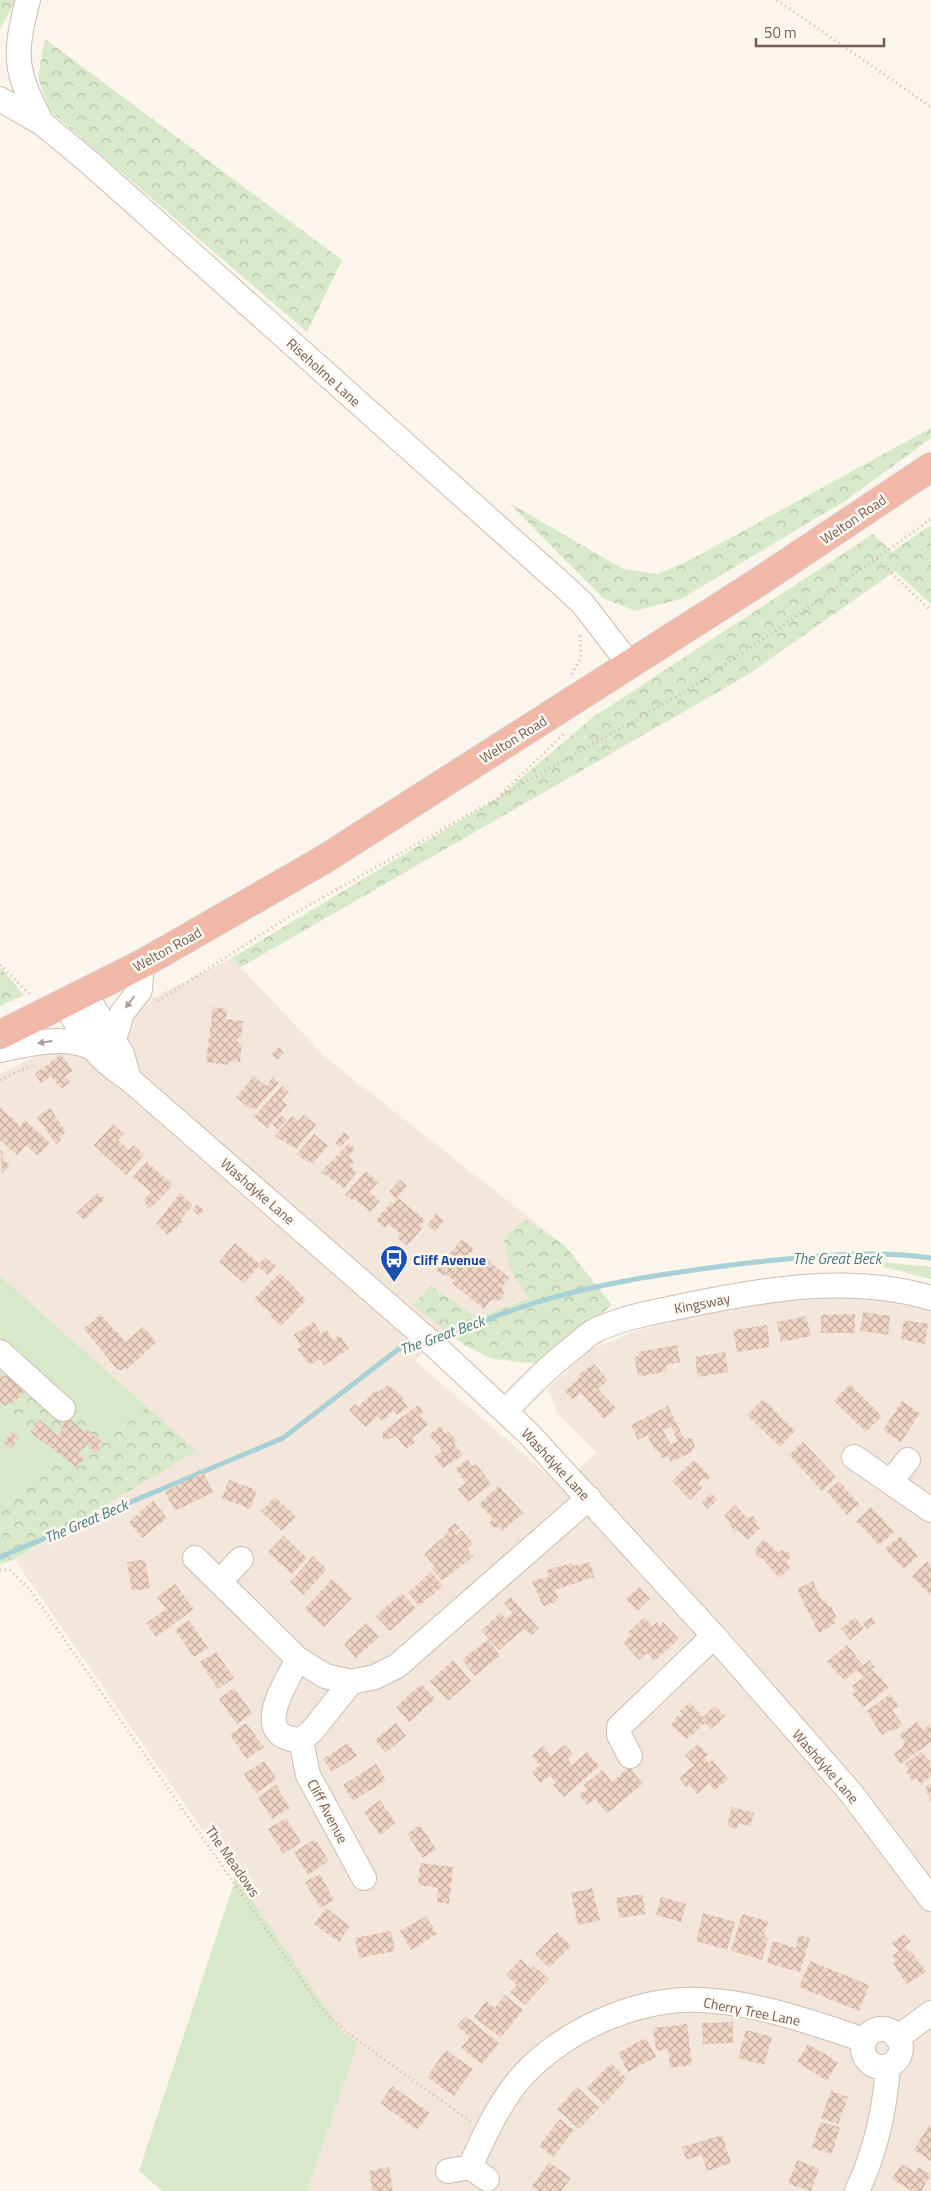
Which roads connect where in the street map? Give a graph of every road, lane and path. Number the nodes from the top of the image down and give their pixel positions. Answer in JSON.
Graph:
{"nodes":[{"id":1,"x":28,"y":0,"type":"edge"},
{"id":2,"x":777,"y":0,"type":"edge"},
{"id":3,"x":19,"y":32,"type":"junction"},
{"id":4,"x":0,"y":61,"type":"edge"},
{"id":5,"x":0,"y":99,"type":"edge"},
{"id":6,"x":931,"y":107,"type":"edge"},
{"id":7,"x":43,"y":124,"type":"junction"},
{"id":8,"x":931,"y":467,"type":"edge"},
{"id":9,"x":931,"y":519,"type":"edge"},
{"id":10,"x":877,"y":559,"type":"junction"},
{"id":11,"x":931,"y":611,"type":"edge"},
{"id":12,"x":630,"y":665,"type":"junction"},
{"id":13,"x":142,"y":964,"type":"junction"},
{"id":14,"x":0,"y":965,"type":"edge"},
{"id":15,"x":158,"y":1000,"type":"dead end"},
{"id":16,"x":65,"y":1002,"type":"junction"},
{"id":17,"x":0,"y":1035,"type":"edge"},
{"id":18,"x":114,"y":1040,"type":"junction"},
{"id":19,"x":90,"y":1047,"type":"junction"},
{"id":20,"x":0,"y":1050,"type":"edge"},
{"id":21,"x":16,"y":1074,"type":"dead end"},
{"id":22,"x":0,"y":1080,"type":"edge"},
{"id":23,"x":129,"y":1080,"type":"junction"},
{"id":24,"x":931,"y":1298,"type":"edge"},
{"id":25,"x":0,"y":1352,"type":"edge"},
{"id":26,"x":63,"y":1409,"type":"dead end"},
{"id":27,"x":506,"y":1411,"type":"junction"},
{"id":28,"x":854,"y":1457,"type":"dead end"},
{"id":29,"x":908,"y":1460,"type":"dead end"},
{"id":30,"x":891,"y":1481,"type":"junction"},
{"id":31,"x":589,"y":1498,"type":"junction"},
{"id":32,"x":931,"y":1510,"type":"edge"},
{"id":33,"x":195,"y":1558,"type":"dead end"},
{"id":34,"x":241,"y":1559,"type":"dead end"},
{"id":35,"x":0,"y":1570,"type":"edge"},
{"id":36,"x":220,"y":1581,"type":"junction"},
{"id":37,"x":714,"y":1636,"type":"junction"},
{"id":38,"x":298,"y":1659,"type":"junction"},
{"id":39,"x":352,"y":1682,"type":"junction"},
{"id":40,"x":301,"y":1740,"type":"junction"},
{"id":41,"x":630,"y":1756,"type":"dead end"},
{"id":42,"x":364,"y":1878,"type":"dead end"},
{"id":43,"x":931,"y":1899,"type":"edge"},
{"id":44,"x":931,"y":2013,"type":"edge"},
{"id":45,"x":897,"y":2038,"type":"junction"},
{"id":46,"x":865,"y":2040,"type":"junction"},
{"id":47,"x":888,"y":2066,"type":"junction"},
{"id":48,"x":486,"y":2133,"type":"junction"},
{"id":49,"x":469,"y":2172,"type":"dead end"},
{"id":50,"x":857,"y":2191,"type":"edge"}],
"edges":[{"from":1,"to":3,"type":"street"},
{"from":2,"to":6,"type":"path"},
{"from":3,"to":4,"type":"street"},
{"from":3,"to":7,"type":"street"},
{"from":5,"to":7,"type":"street","name":"Riseholme Lane"},
{"from":7,"to":12,"type":"street","name":"Riseholme Lane"},
{"from":8,"to":12,"type":"highway","name":"Welton Road"},
{"from":9,"to":10,"type":"path"},
{"from":10,"to":11,"type":"path"},
{"from":10,"to":15,"type":"path"},
{"from":12,"to":13,"type":"highway","name":"Welton Road"},
{"from":13,"to":16,"type":"highway","name":"Welton Road"},
{"from":13,"to":18,"type":"street","one_way":true},
{"from":14,"to":16,"type":"path"},
{"from":16,"to":17,"type":"highway","name":"Welton Road"},
{"from":16,"to":18,"type":"street"},
{"from":16,"to":19,"type":"street","name":"Washdyke Lane"},
{"from":18,"to":23,"type":"street"},
{"from":19,"to":20,"type":"street","one_way":true},
{"from":19,"to":23,"type":"street","name":"Washdyke Lane"},
{"from":21,"to":22,"type":"path"},
{"from":23,"to":27,"type":"street","name":"Washdyke Lane"},
{"from":24,"to":27,"type":"street","name":"Kingsway"},
{"from":25,"to":26,"type":"street"},
{"from":27,"to":31,"type":"street","name":"Washdyke Lane"},
{"from":28,"to":30,"type":"street"},
{"from":29,"to":30,"type":"street"},
{"from":30,"to":32,"type":"street"},
{"from":31,"to":37,"type":"street","name":"Washdyke Lane"},
{"from":31,"to":39,"type":"street"},
{"from":33,"to":36,"type":"street"},
{"from":34,"to":36,"type":"street"},
{"from":35,"to":48,"type":"path","name":"The Meadows"},
{"from":36,"to":38,"type":"street"},
{"from":37,"to":41,"type":"street"},
{"from":37,"to":43,"type":"street","name":"Washdyke Lane"},
{"from":38,"to":39,"type":"street"},
{"from":38,"to":40,"type":"street"},
{"from":39,"to":40,"type":"street"},
{"from":40,"to":42,"type":"street","name":"Cliff Avenue"},
{"from":44,"to":45,"type":"street"},
{"from":45,"to":46,"type":"street"},
{"from":45,"to":47,"type":"street"},
{"from":46,"to":47,"type":"street"},
{"from":46,"to":48,"type":"street","name":"Cherry Tree Lane"},
{"from":47,"to":50,"type":"street"},
{"from":48,"to":49,"type":"street","name":"Cherry Tree Lane"}]}
